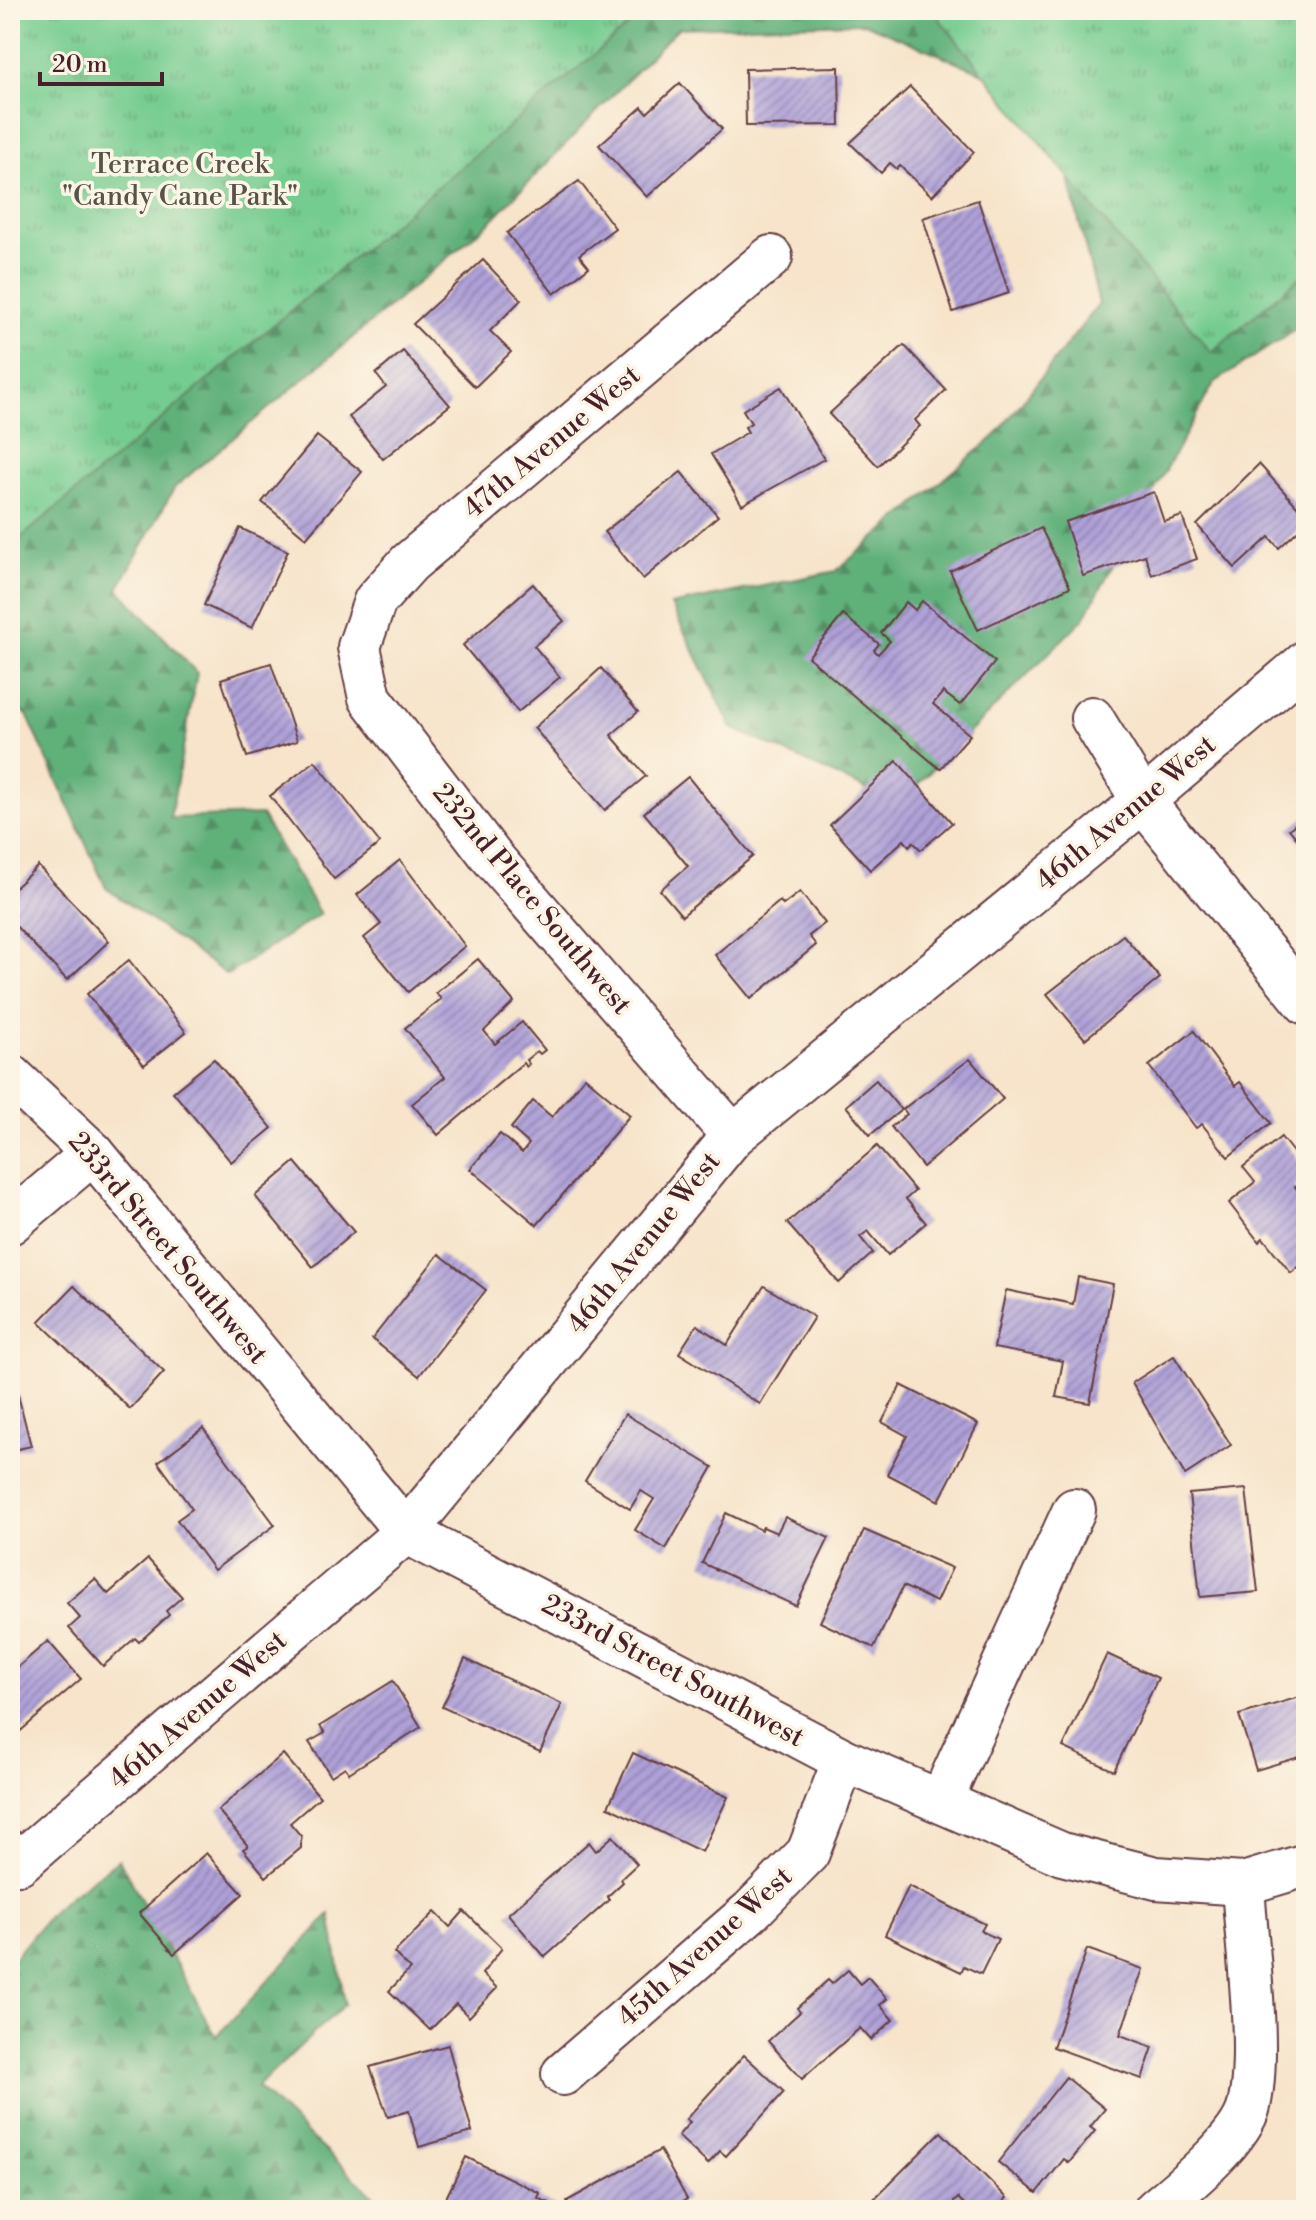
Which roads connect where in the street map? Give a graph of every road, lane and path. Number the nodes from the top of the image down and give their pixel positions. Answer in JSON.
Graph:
{"nodes":[{"id":1,"x":771,"y":257,"type":"dead end"},
{"id":2,"x":359,"y":647,"type":"joint"},
{"id":3,"x":1306,"y":662,"type":"edge"},
{"id":4,"x":1092,"y":718,"type":"dead end"},
{"id":5,"x":1143,"y":801,"type":"junction"},
{"id":6,"x":1306,"y":1003,"type":"edge"},
{"id":7,"x":10,"y":1075,"type":"edge"},
{"id":8,"x":733,"y":1136,"type":"junction"},
{"id":9,"x":93,"y":1153,"type":"junction"},
{"id":10,"x":10,"y":1223,"type":"edge"},
{"id":11,"x":1074,"y":1510,"type":"dead end"},
{"id":12,"x":406,"y":1532,"type":"junction"},
{"id":13,"x":844,"y":1760,"type":"junction"},
{"id":14,"x":941,"y":1801,"type":"junction"},
{"id":15,"x":14,"y":1858,"type":"edge"},
{"id":16,"x":1306,"y":1865,"type":"edge"},
{"id":17,"x":1243,"y":1884,"type":"junction"},
{"id":18,"x":563,"y":2074,"type":"dead end"},
{"id":19,"x":1155,"y":2210,"type":"edge"}],
"edges":[{"from":1,"to":2,"type":"street","name":"47th Avenue West"},
{"from":2,"to":8,"type":"street","name":"232nd Place Southwest"},
{"from":3,"to":5,"type":"street","name":"46th Avenue West"},
{"from":4,"to":5,"type":"street"},
{"from":5,"to":6,"type":"street"},
{"from":5,"to":8,"type":"street","name":"46th Avenue West"},
{"from":7,"to":9,"type":"street","name":"233rd Street Southwest"},
{"from":8,"to":12,"type":"street","name":"46th Avenue West"},
{"from":9,"to":10,"type":"street"},
{"from":9,"to":12,"type":"street","name":"233rd Street Southwest"},
{"from":11,"to":14,"type":"street"},
{"from":12,"to":13,"type":"street","name":"233rd Street Southwest"},
{"from":12,"to":15,"type":"street","name":"46th Avenue West"},
{"from":13,"to":14,"type":"street","name":"233rd Street Southwest"},
{"from":13,"to":18,"type":"street","name":"45th Avenue West"},
{"from":14,"to":17,"type":"street","name":"233rd Street Southwest"},
{"from":16,"to":17,"type":"street"},
{"from":17,"to":19,"type":"street"}]}
